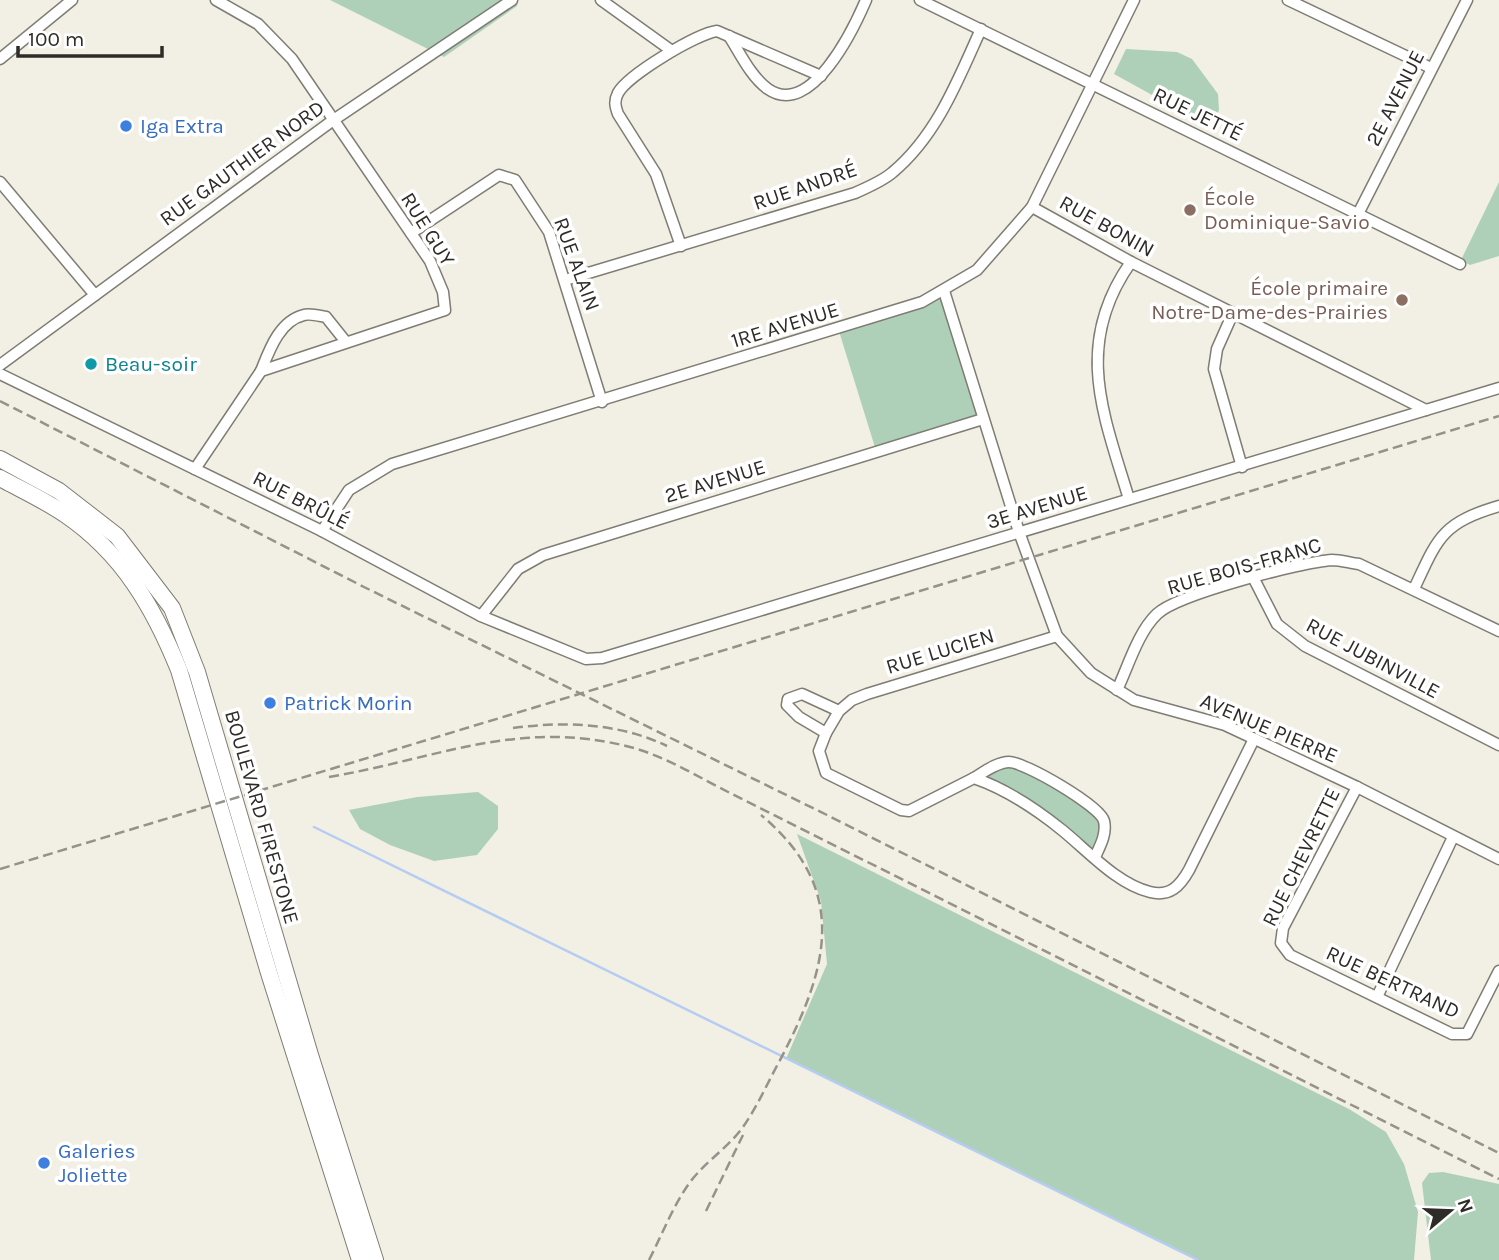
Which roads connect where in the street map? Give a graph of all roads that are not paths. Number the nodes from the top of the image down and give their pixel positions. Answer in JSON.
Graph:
{"nodes":[{"id":1,"x":72,"y":0,"type":"edge"},
{"id":2,"x":216,"y":0,"type":"edge"},
{"id":3,"x":512,"y":0,"type":"edge"},
{"id":4,"x":601,"y":0,"type":"edge"},
{"id":5,"x":866,"y":0,"type":"edge"},
{"id":6,"x":920,"y":0,"type":"edge"},
{"id":7,"x":1134,"y":0,"type":"edge"},
{"id":8,"x":1288,"y":0,"type":"edge"},
{"id":9,"x":1467,"y":0,"type":"edge"},
{"id":10,"x":981,"y":29,"type":"junction"},
{"id":11,"x":729,"y":36,"type":"junction"},
{"id":12,"x":672,"y":51,"type":"junction"},
{"id":13,"x":0,"y":59,"type":"edge"},
{"id":14,"x":1431,"y":68,"type":"junction"},
{"id":15,"x":821,"y":76,"type":"junction"},
{"id":16,"x":1092,"y":84,"type":"junction"},
{"id":17,"x":332,"y":121,"type":"junction"},
{"id":18,"x":0,"y":182,"type":"edge"},
{"id":19,"x":1032,"y":207,"type":"junction"},
{"id":20,"x":1358,"y":214,"type":"junction"},
{"id":21,"x":411,"y":233,"type":"junction"},
{"id":22,"x":681,"y":246,"type":"junction"},
{"id":23,"x":1131,"y":262,"type":"junction"},
{"id":24,"x":1460,"y":264,"type":"dead end"},
{"id":25,"x":565,"y":280,"type":"junction"},
{"id":26,"x":944,"y":291,"type":"junction"},
{"id":27,"x":95,"y":295,"type":"junction"},
{"id":28,"x":1233,"y":313,"type":"junction"},
{"id":29,"x":346,"y":342,"type":"junction"},
{"id":30,"x":0,"y":365,"type":"edge"},
{"id":31,"x":261,"y":371,"type":"junction"},
{"id":32,"x":0,"y":374,"type":"edge"},
{"id":33,"x":1499,"y":388,"type":"edge"},
{"id":34,"x":603,"y":402,"type":"junction"},
{"id":35,"x":1426,"y":410,"type":"junction"},
{"id":36,"x":983,"y":418,"type":"junction"},
{"id":37,"x":0,"y":453,"type":"edge"},
{"id":38,"x":0,"y":459,"type":"edge"},
{"id":39,"x":1241,"y":467,"type":"junction"},
{"id":40,"x":195,"y":469,"type":"junction"},
{"id":41,"x":28,"y":474,"type":"junction"},
{"id":42,"x":0,"y":478,"type":"edge"},
{"id":43,"x":1129,"y":499,"type":"junction"},
{"id":44,"x":1499,"y":506,"type":"edge"},
{"id":45,"x":322,"y":531,"type":"junction"},
{"id":46,"x":1019,"y":532,"type":"junction"},
{"id":47,"x":1254,"y":579,"type":"junction"},
{"id":48,"x":1414,"y":589,"type":"junction"},
{"id":49,"x":481,"y":616,"type":"junction"},
{"id":50,"x":1499,"y":631,"type":"edge"},
{"id":51,"x":1057,"y":636,"type":"junction"},
{"id":52,"x":586,"y":659,"type":"joint"},
{"id":53,"x":1117,"y":690,"type":"junction"},
{"id":54,"x":839,"y":711,"type":"junction"},
{"id":55,"x":826,"y":733,"type":"junction"},
{"id":56,"x":1254,"y":739,"type":"junction"},
{"id":57,"x":1499,"y":744,"type":"edge"},
{"id":58,"x":974,"y":778,"type":"junction"},
{"id":59,"x":1357,"y":787,"type":"junction"},
{"id":60,"x":1453,"y":837,"type":"junction"},
{"id":61,"x":1095,"y":857,"type":"junction"},
{"id":62,"x":1499,"y":859,"type":"edge"},
{"id":63,"x":1281,"y":943,"type":"joint"},
{"id":64,"x":1499,"y":971,"type":"edge"},
{"id":65,"x":1377,"y":997,"type":"junction"},
{"id":66,"x":360,"y":1260,"type":"edge"},
{"id":67,"x":375,"y":1260,"type":"edge"}],
"edges":[{"from":1,"to":13,"type":"street"},
{"from":2,"to":17,"type":"street","name":"RUE GUY"},
{"from":3,"to":17,"type":"street","name":"RUE GAUTHIER NORD"},
{"from":4,"to":12,"type":"street"},
{"from":5,"to":15,"type":"street"},
{"from":6,"to":10,"type":"street","name":"RUE JETTÉ"},
{"from":7,"to":16,"type":"street","name":"1RE AVENUE"},
{"from":8,"to":14,"type":"street"},
{"from":9,"to":14,"type":"street","name":"2E AVENUE"},
{"from":10,"to":16,"type":"street","name":"RUE JETTÉ"},
{"from":10,"to":22,"type":"street","name":"RUE ANDRÉ"},
{"from":11,"to":12,"type":"street"},
{"from":11,"to":15,"type":"street"},
{"from":11,"to":15,"type":"street"},
{"from":12,"to":22,"type":"street"},
{"from":14,"to":20,"type":"street","name":"2E AVENUE"},
{"from":16,"to":19,"type":"street","name":"1RE AVENUE"},
{"from":16,"to":20,"type":"street","name":"RUE JETTÉ"},
{"from":17,"to":21,"type":"street","name":"RUE GUY"},
{"from":17,"to":27,"type":"street","name":"RUE GAUTHIER NORD"},
{"from":18,"to":27,"type":"street"},
{"from":19,"to":23,"type":"street","name":"RUE BONIN"},
{"from":19,"to":26,"type":"street","name":"1RE AVENUE"},
{"from":20,"to":24,"type":"street","name":"RUE JETTÉ"},
{"from":21,"to":25,"type":"street","name":"RUE ALAIN"},
{"from":21,"to":29,"type":"street","name":"RUE GUY"},
{"from":22,"to":25,"type":"street","name":"RUE ANDRÉ"},
{"from":23,"to":28,"type":"street","name":"RUE BONIN"},
{"from":23,"to":43,"type":"street"},
{"from":25,"to":34,"type":"street","name":"RUE ALAIN"},
{"from":26,"to":34,"type":"street","name":"1RE AVENUE"},
{"from":26,"to":36,"type":"street","name":"AVENUE PIERRE"},
{"from":27,"to":30,"type":"street","name":"RUE GAUTHIER NORD"},
{"from":28,"to":35,"type":"street","name":"RUE BONIN"},
{"from":28,"to":39,"type":"street"},
{"from":29,"to":31,"type":"street","name":"RUE GUY"},
{"from":29,"to":31,"type":"street"},
{"from":31,"to":40,"type":"street"},
{"from":32,"to":40,"type":"street","name":"RUE BRÛLÉ"},
{"from":33,"to":35,"type":"street","name":"3E AVENUE"},
{"from":34,"to":45,"type":"street","name":"1RE AVENUE"},
{"from":35,"to":39,"type":"street","name":"3E AVENUE"},
{"from":36,"to":46,"type":"street","name":"AVENUE PIERRE"},
{"from":36,"to":49,"type":"street","name":"2E AVENUE"},
{"from":37,"to":41,"type":"main road"},
{"from":38,"to":41,"type":"main road","name":"BOULEVARD FIRESTONE"},
{"from":39,"to":43,"type":"street","name":"3E AVENUE"},
{"from":40,"to":45,"type":"street","name":"RUE BRÛLÉ"},
{"from":41,"to":67,"type":"main road","name":"BOULEVARD FIRESTONE"},
{"from":42,"to":66,"type":"main road","name":"BOULEVARD FIRESTONE"},
{"from":43,"to":46,"type":"street","name":"3E AVENUE"},
{"from":44,"to":48,"type":"street"},
{"from":45,"to":49,"type":"street","name":"RUE BRÛLÉ"},
{"from":46,"to":51,"type":"street","name":"AVENUE PIERRE"},
{"from":46,"to":52,"type":"street","name":"3E AVENUE"},
{"from":47,"to":48,"type":"street","name":"RUE BOIS-FRANC"},
{"from":47,"to":53,"type":"street","name":"RUE BOIS-FRANC"},
{"from":47,"to":57,"type":"street","name":"RUE JUBINVILLE"},
{"from":48,"to":50,"type":"street","name":"RUE BOIS-FRANC"},
{"from":49,"to":52,"type":"street","name":"RUE BRÛLÉ"},
{"from":51,"to":53,"type":"street","name":"AVENUE PIERRE"},
{"from":51,"to":54,"type":"street","name":"RUE LUCIEN"},
{"from":53,"to":56,"type":"street","name":"AVENUE PIERRE"},
{"from":54,"to":55,"type":"street","name":"RUE LUCIEN"},
{"from":54,"to":55,"type":"street"},
{"from":55,"to":58,"type":"street"},
{"from":56,"to":59,"type":"street","name":"AVENUE PIERRE"},
{"from":56,"to":61,"type":"street"},
{"from":58,"to":61,"type":"street"},
{"from":58,"to":61,"type":"street"},
{"from":59,"to":60,"type":"street","name":"AVENUE PIERRE"},
{"from":59,"to":63,"type":"street","name":"RUE CHEVRETTE"},
{"from":60,"to":62,"type":"street","name":"AVENUE PIERRE"},
{"from":60,"to":65,"type":"street"},
{"from":63,"to":65,"type":"street","name":"RUE BERTRAND"},
{"from":64,"to":65,"type":"street","name":"RUE BERTRAND"}]}
